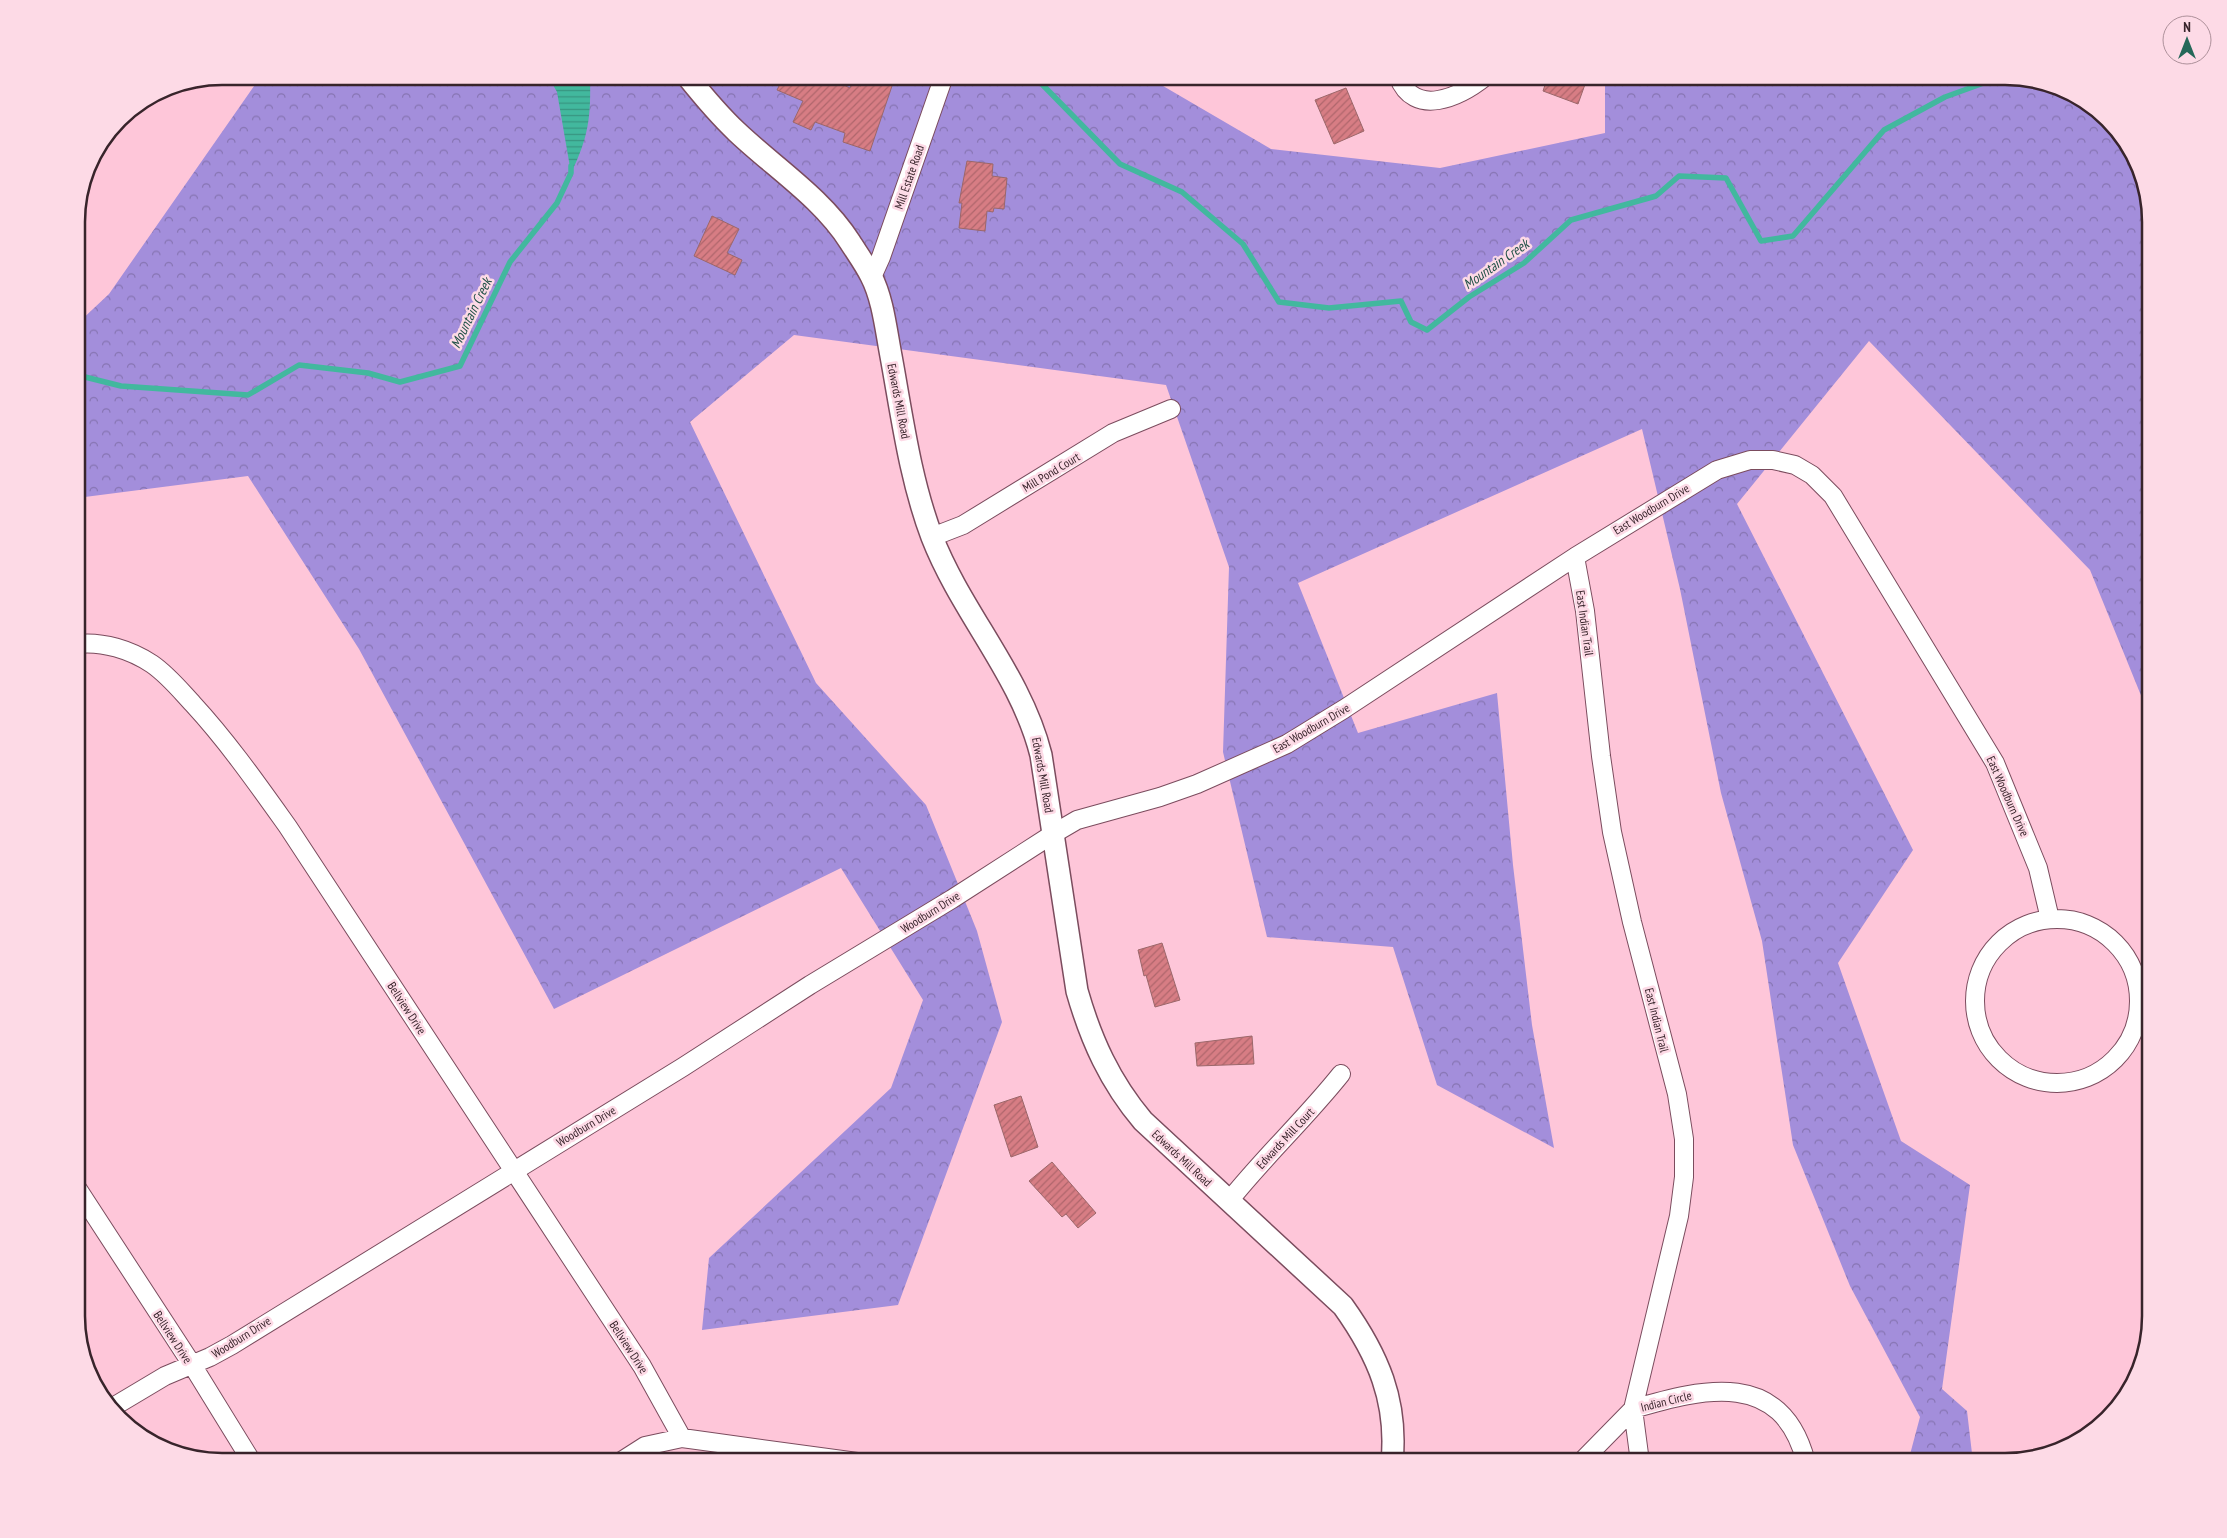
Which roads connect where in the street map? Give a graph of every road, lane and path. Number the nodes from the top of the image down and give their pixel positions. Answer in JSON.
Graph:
{"nodes":[{"id":1,"x":694,"y":85,"type":"edge"},
{"id":2,"x":941,"y":85,"type":"edge"},
{"id":3,"x":1403,"y":85,"type":"edge"},
{"id":4,"x":1470,"y":85,"type":"edge"},
{"id":5,"x":872,"y":277,"type":"junction"},
{"id":6,"x":1171,"y":409,"type":"dead end"},
{"id":7,"x":932,"y":537,"type":"junction"},
{"id":8,"x":1575,"y":557,"type":"junction"},
{"id":9,"x":85,"y":644,"type":"edge"},
{"id":10,"x":1053,"y":834,"type":"junction"},
{"id":11,"x":2050,"y":919,"type":"junction"},
{"id":12,"x":1341,"y":1074,"type":"dead end"},
{"id":13,"x":514,"y":1171,"type":"junction"},
{"id":14,"x":1229,"y":1201,"type":"junction"},
{"id":15,"x":85,"y":1202,"type":"edge"},
{"id":16,"x":191,"y":1363,"type":"junction"},
{"id":17,"x":117,"y":1404,"type":"edge"},
{"id":18,"x":1633,"y":1409,"type":"junction"},
{"id":19,"x":682,"y":1438,"type":"junction"},
{"id":20,"x":246,"y":1453,"type":"edge"},
{"id":21,"x":635,"y":1453,"type":"edge"},
{"id":22,"x":791,"y":1453,"type":"edge"},
{"id":23,"x":1392,"y":1453,"type":"edge"},
{"id":24,"x":1590,"y":1453,"type":"edge"},
{"id":25,"x":1639,"y":1453,"type":"edge"},
{"id":26,"x":1804,"y":1453,"type":"edge"}],
"edges":[{"from":1,"to":5,"type":"street","name":"Edwards Mill Road"},
{"from":2,"to":5,"type":"street","name":"Mill Estate Road"},
{"from":3,"to":4,"type":"street"},
{"from":5,"to":7,"type":"street","name":"Edwards Mill Road"},
{"from":6,"to":7,"type":"street","name":"Mill Pond Court"},
{"from":7,"to":10,"type":"street","name":"Edwards Mill Road"},
{"from":8,"to":10,"type":"street","name":"East Woodburn Drive"},
{"from":8,"to":11,"type":"street","name":"East Woodburn Drive"},
{"from":8,"to":18,"type":"street","name":"East Indian Trail"},
{"from":9,"to":13,"type":"street","name":"Bellview Drive"},
{"from":10,"to":13,"type":"street","name":"Woodburn Drive"},
{"from":10,"to":14,"type":"street","name":"Edwards Mill Road"},
{"from":11,"to":11,"type":"street"},
{"from":12,"to":14,"type":"street","name":"Edwards Mill Court"},
{"from":13,"to":16,"type":"street","name":"Woodburn Drive"},
{"from":13,"to":19,"type":"street","name":"Bellview Drive"},
{"from":14,"to":23,"type":"street","name":"Edwards Mill Road"},
{"from":15,"to":16,"type":"street","name":"Bellview Drive"},
{"from":16,"to":17,"type":"street","name":"Woodburn Drive"},
{"from":16,"to":20,"type":"street","name":"Bellview Drive"},
{"from":18,"to":24,"type":"street"},
{"from":18,"to":25,"type":"street","name":"Indian Circle"},
{"from":18,"to":26,"type":"street","name":"Indian Circle"},
{"from":19,"to":21,"type":"street"},
{"from":19,"to":22,"type":"street"}]}
